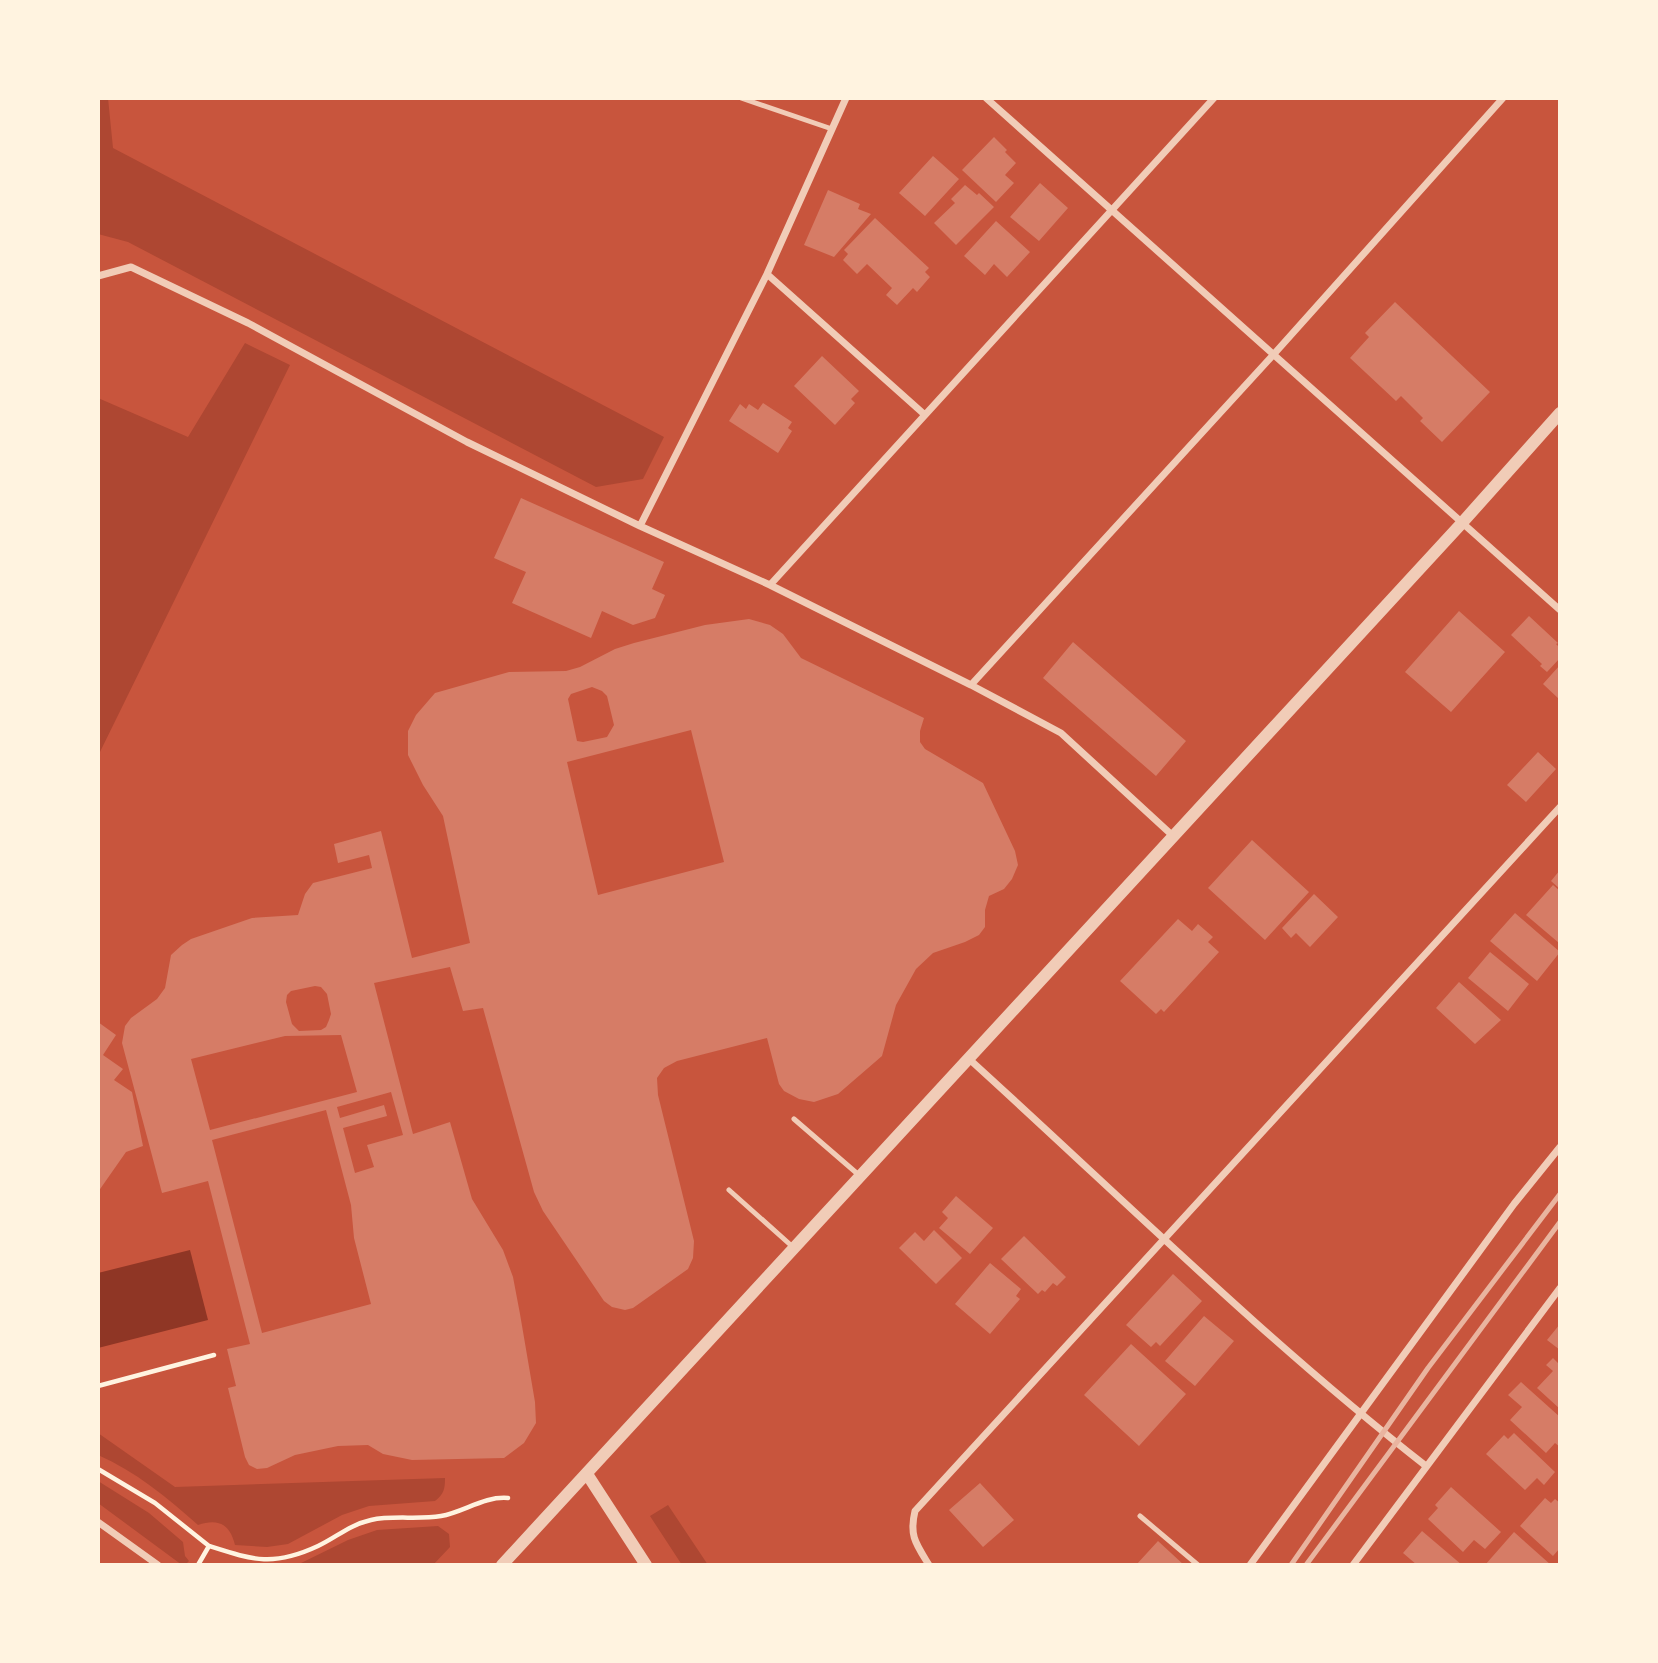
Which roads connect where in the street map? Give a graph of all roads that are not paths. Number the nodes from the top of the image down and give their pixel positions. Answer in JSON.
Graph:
{"nodes":[{"id":1,"x":741,"y":98,"type":"edge"},
{"id":2,"x":846,"y":98,"type":"edge"},
{"id":3,"x":986,"y":98,"type":"edge"},
{"id":4,"x":1214,"y":98,"type":"edge"},
{"id":5,"x":1503,"y":98,"type":"edge"},
{"id":6,"x":832,"y":130,"type":"junction"},
{"id":7,"x":1113,"y":209,"type":"junction"},
{"id":8,"x":767,"y":274,"type":"junction"},
{"id":9,"x":98,"y":276,"type":"edge"},
{"id":10,"x":1274,"y":354,"type":"junction"},
{"id":11,"x":1560,"y":413,"type":"edge"},
{"id":12,"x":925,"y":415,"type":"junction"},
{"id":13,"x":1461,"y":524,"type":"junction"},
{"id":14,"x":640,"y":526,"type":"junction"},
{"id":15,"x":770,"y":585,"type":"junction"},
{"id":16,"x":1560,"y":610,"type":"edge"},
{"id":17,"x":971,"y":685,"type":"junction"},
{"id":18,"x":1560,"y":807,"type":"edge"},
{"id":19,"x":1173,"y":836,"type":"junction"},
{"id":20,"x":968,"y":1058,"type":"junction"},
{"id":21,"x":794,"y":1119,"type":"dead end"},
{"id":22,"x":1560,"y":1147,"type":"edge"},
{"id":23,"x":860,"y":1176,"type":"junction"},
{"id":24,"x":729,"y":1190,"type":"dead end"},
{"id":25,"x":1163,"y":1240,"type":"junction"},
{"id":26,"x":794,"y":1248,"type":"junction"},
{"id":27,"x":1560,"y":1288,"type":"edge"},
{"id":28,"x":1359,"y":1413,"type":"junction"},
{"id":29,"x":1426,"y":1466,"type":"junction"},
{"id":30,"x":587,"y":1474,"type":"junction"},
{"id":31,"x":1140,"y":1516,"type":"dead end"},
{"id":32,"x":98,"y":1521,"type":"edge"},
{"id":33,"x":158,"y":1565,"type":"edge"},
{"id":34,"x":502,"y":1565,"type":"edge"},
{"id":35,"x":646,"y":1565,"type":"edge"},
{"id":36,"x":929,"y":1565,"type":"edge"},
{"id":37,"x":1198,"y":1565,"type":"edge"},
{"id":38,"x":1250,"y":1565,"type":"edge"},
{"id":39,"x":1353,"y":1565,"type":"edge"}],
"edges":[{"from":1,"to":6,"type":"lane"},
{"from":2,"to":6,"type":"street"},
{"from":3,"to":7,"type":"street"},
{"from":4,"to":7,"type":"street"},
{"from":5,"to":10,"type":"street"},
{"from":6,"to":8,"type":"street"},
{"from":7,"to":10,"type":"street"},
{"from":7,"to":12,"type":"street"},
{"from":8,"to":12,"type":"street"},
{"from":8,"to":14,"type":"street"},
{"from":9,"to":14,"type":"street"},
{"from":10,"to":13,"type":"street"},
{"from":10,"to":17,"type":"street"},
{"from":11,"to":13,"type":"street"},
{"from":12,"to":15,"type":"street"},
{"from":13,"to":16,"type":"street"},
{"from":13,"to":19,"type":"street"},
{"from":14,"to":15,"type":"street"},
{"from":15,"to":17,"type":"street"},
{"from":17,"to":19,"type":"street"},
{"from":18,"to":25,"type":"street"},
{"from":19,"to":20,"type":"street"},
{"from":20,"to":23,"type":"street"},
{"from":20,"to":25,"type":"street"},
{"from":21,"to":23,"type":"lane"},
{"from":22,"to":28,"type":"street"},
{"from":23,"to":26,"type":"street"},
{"from":24,"to":26,"type":"lane"},
{"from":25,"to":28,"type":"street"},
{"from":25,"to":36,"type":"street"},
{"from":26,"to":30,"type":"street"},
{"from":27,"to":29,"type":"street"},
{"from":28,"to":29,"type":"street"},
{"from":28,"to":38,"type":"street"},
{"from":29,"to":39,"type":"street"},
{"from":30,"to":34,"type":"street"},
{"from":30,"to":35,"type":"street"},
{"from":31,"to":37,"type":"lane"},
{"from":32,"to":33,"type":"street"}]}
